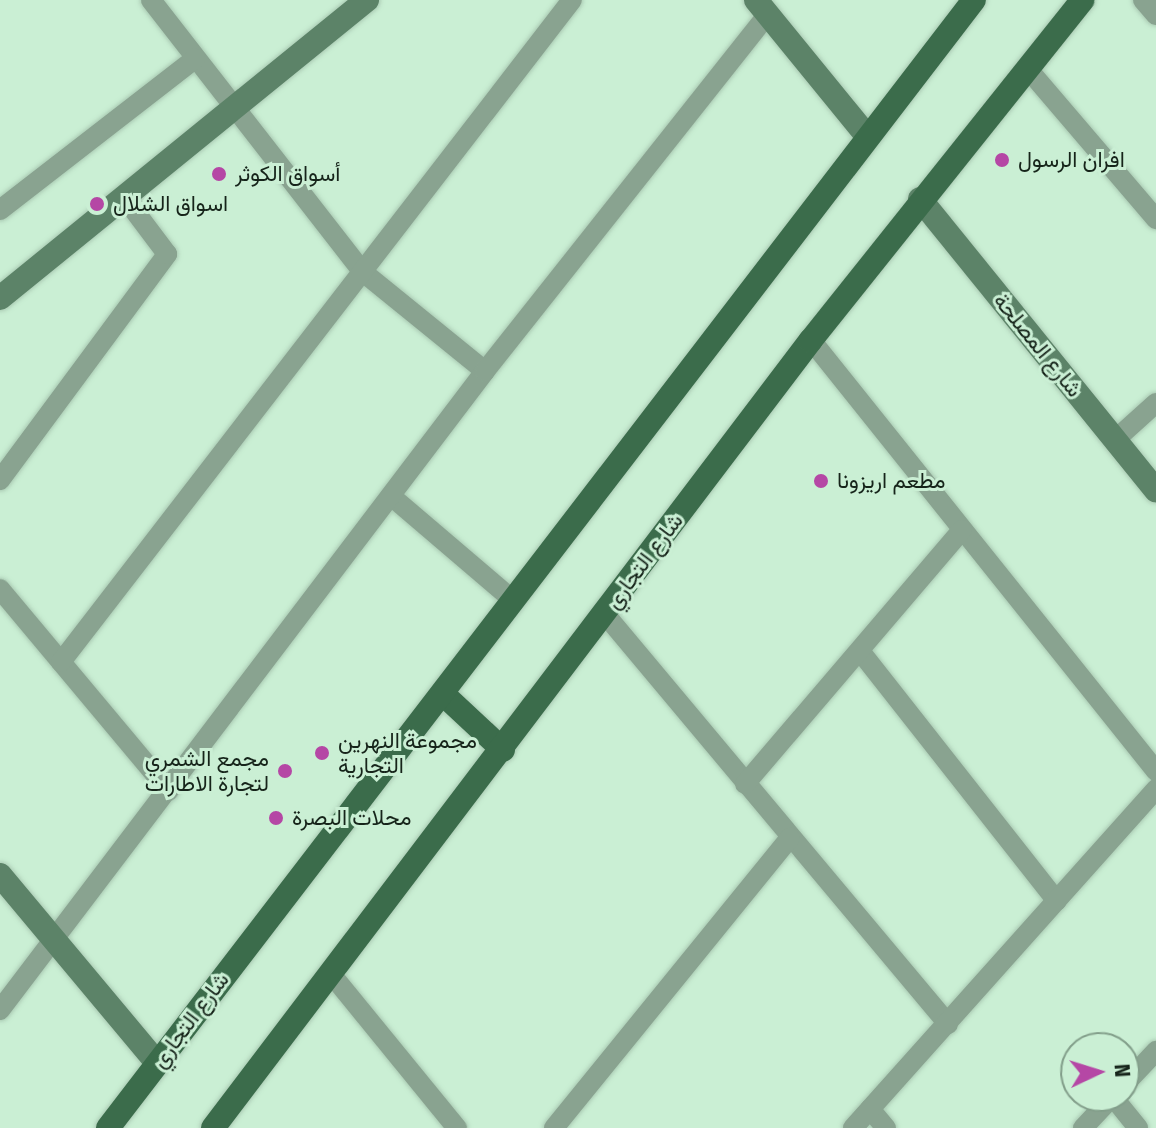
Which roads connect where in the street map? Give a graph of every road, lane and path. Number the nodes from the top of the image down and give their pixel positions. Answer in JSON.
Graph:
{"nodes":[{"id":1,"x":151,"y":0,"type":"edge"},
{"id":2,"x":367,"y":0,"type":"edge"},
{"id":3,"x":572,"y":0,"type":"edge"},
{"id":4,"x":1082,"y":0,"type":"edge"},
{"id":5,"x":1143,"y":0,"type":"edge"},
{"id":6,"x":968,"y":3,"type":"edge"},
{"id":7,"x":762,"y":7,"type":"edge"},
{"id":8,"x":1156,"y":15,"type":"edge"},
{"id":9,"x":195,"y":59,"type":"junction"},
{"id":10,"x":1027,"y":68,"type":"junction"},
{"id":11,"x":233,"y":109,"type":"junction"},
{"id":12,"x":867,"y":136,"type":"junction"},
{"id":13,"x":124,"y":197,"type":"junction"},
{"id":14,"x":920,"y":199,"type":"junction"},
{"id":15,"x":0,"y":210,"type":"edge"},
{"id":16,"x":1156,"y":219,"type":"edge"},
{"id":17,"x":363,"y":272,"type":"junction"},
{"id":18,"x":0,"y":298,"type":"edge"},
{"id":19,"x":811,"y":340,"type":"junction"},
{"id":20,"x":485,"y":371,"type":"junction"},
{"id":21,"x":1156,"y":403,"type":"edge"},
{"id":22,"x":1115,"y":440,"type":"junction"},
{"id":23,"x":0,"y":480,"type":"edge"},
{"id":24,"x":1156,"y":490,"type":"edge"},
{"id":25,"x":391,"y":496,"type":"junction"},
{"id":26,"x":962,"y":530,"type":"junction"},
{"id":27,"x":0,"y":589,"type":"edge"},
{"id":28,"x":514,"y":601,"type":"junction"},
{"id":29,"x":604,"y":613,"type":"junction"},
{"id":30,"x":860,"y":651,"type":"junction"},
{"id":31,"x":61,"y":662,"type":"junction"},
{"id":32,"x":443,"y":694,"type":"junction"},
{"id":33,"x":503,"y":750,"type":"junction"},
{"id":34,"x":1156,"y":771,"type":"edge"},
{"id":35,"x":745,"y":784,"type":"junction"},
{"id":36,"x":1156,"y":789,"type":"edge"},
{"id":37,"x":169,"y":791,"type":"junction"},
{"id":38,"x":790,"y":838,"type":"junction"},
{"id":39,"x":0,"y":875,"type":"edge"},
{"id":40,"x":1057,"y":901,"type":"junction"},
{"id":41,"x":55,"y":939,"type":"junction"},
{"id":42,"x":332,"y":975,"type":"junction"},
{"id":43,"x":0,"y":1010,"type":"edge"},
{"id":44,"x":948,"y":1024,"type":"junction"},
{"id":45,"x":1156,"y":1051,"type":"edge"},
{"id":46,"x":157,"y":1063,"type":"junction"},
{"id":47,"x":1140,"y":1068,"type":"edge"},
{"id":48,"x":870,"y":1109,"type":"junction"},
{"id":49,"x":1098,"y":1112,"type":"edge"},
{"id":50,"x":1126,"y":1112,"type":"edge"},
{"id":51,"x":108,"y":1128,"type":"edge"},
{"id":52,"x":213,"y":1128,"type":"edge"},
{"id":53,"x":457,"y":1128,"type":"edge"},
{"id":54,"x":554,"y":1128,"type":"edge"},
{"id":55,"x":853,"y":1128,"type":"edge"},
{"id":56,"x":886,"y":1128,"type":"edge"},
{"id":57,"x":1083,"y":1128,"type":"edge"},
{"id":58,"x":1138,"y":1128,"type":"edge"}],
"edges":[{"from":1,"to":9,"type":"street"},
{"from":2,"to":11,"type":"street"},
{"from":3,"to":17,"type":"street"},
{"from":4,"to":10,"type":"main road","name":"شارع التجاري"},
{"from":5,"to":8,"type":"street"},
{"from":6,"to":12,"type":"main road","name":"شارع التجاري"},
{"from":7,"to":12,"type":"street"},
{"from":7,"to":20,"type":"street"},
{"from":9,"to":11,"type":"street"},
{"from":9,"to":15,"type":"street"},
{"from":10,"to":14,"type":"main road","name":"شارع التجاري"},
{"from":10,"to":16,"type":"street"},
{"from":11,"to":13,"type":"street"},
{"from":11,"to":17,"type":"street"},
{"from":12,"to":28,"type":"main road","name":"شارع التجاري"},
{"from":13,"to":18,"type":"street"},
{"from":13,"to":23,"type":"street"},
{"from":14,"to":19,"type":"main road","name":"شارع التجاري"},
{"from":14,"to":22,"type":"street","name":"شارع المصلحة"},
{"from":17,"to":20,"type":"street"},
{"from":17,"to":31,"type":"street"},
{"from":19,"to":26,"type":"street"},
{"from":19,"to":29,"type":"main road","name":"شارع التجاري"},
{"from":20,"to":25,"type":"street"},
{"from":21,"to":22,"type":"street"},
{"from":22,"to":24,"type":"street","name":"شارع المصلحة"},
{"from":25,"to":28,"type":"street"},
{"from":25,"to":37,"type":"street"},
{"from":26,"to":30,"type":"street"},
{"from":26,"to":34,"type":"street"},
{"from":27,"to":31,"type":"street"},
{"from":28,"to":32,"type":"main road","name":"شارع التجاري"},
{"from":29,"to":33,"type":"main road","name":"شارع التجاري"},
{"from":29,"to":35,"type":"street"},
{"from":30,"to":35,"type":"street"},
{"from":30,"to":40,"type":"street"},
{"from":31,"to":37,"type":"street"},
{"from":32,"to":33,"type":"main road"},
{"from":32,"to":46,"type":"main road","name":"شارع التجاري"},
{"from":33,"to":42,"type":"main road","name":"شارع التجاري"},
{"from":35,"to":38,"type":"street"},
{"from":36,"to":40,"type":"street"},
{"from":37,"to":41,"type":"street"},
{"from":38,"to":44,"type":"street"},
{"from":38,"to":54,"type":"street"},
{"from":39,"to":41,"type":"street"},
{"from":40,"to":44,"type":"street"},
{"from":41,"to":43,"type":"street"},
{"from":41,"to":46,"type":"street"},
{"from":42,"to":52,"type":"main road","name":"شارع التجاري"},
{"from":42,"to":53,"type":"street"},
{"from":44,"to":48,"type":"street"},
{"from":45,"to":47,"type":"street"},
{"from":46,"to":51,"type":"main road","name":"شارع التجاري"},
{"from":48,"to":55,"type":"street"},
{"from":48,"to":56,"type":"street"},
{"from":49,"to":57,"type":"street"},
{"from":50,"to":58,"type":"street"}]}
